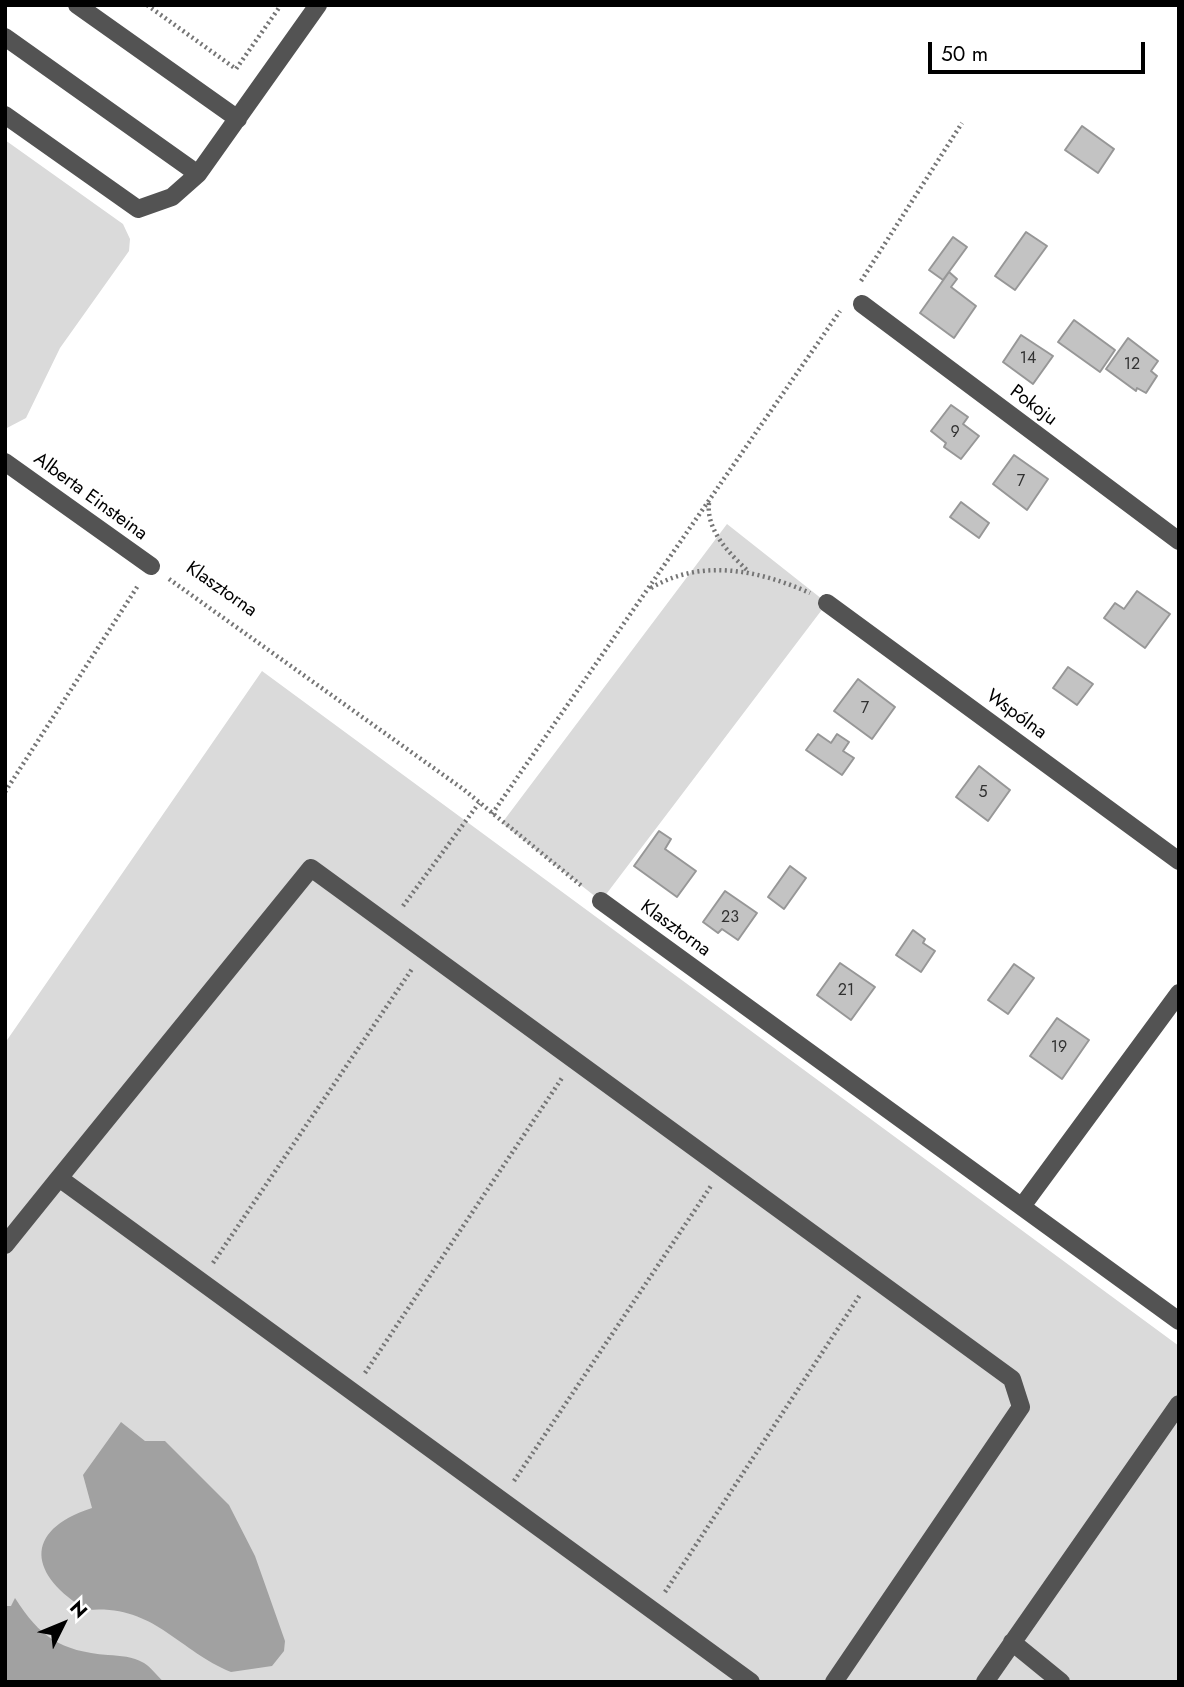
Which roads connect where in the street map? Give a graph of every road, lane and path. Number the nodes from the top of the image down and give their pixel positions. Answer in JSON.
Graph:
{"nodes":[{"id":1,"x":77,"y":5,"type":"edge"},
{"id":2,"x":148,"y":5,"type":"edge"},
{"id":3,"x":281,"y":5,"type":"edge"},
{"id":4,"x":318,"y":5,"type":"edge"},
{"id":5,"x":5,"y":37,"type":"edge"},
{"id":6,"x":5,"y":116,"type":"edge"},
{"id":7,"x":237,"y":119,"type":"junction"},
{"id":8,"x":962,"y":123,"type":"dead end"},
{"id":9,"x":198,"y":174,"type":"junction"},
{"id":10,"x":856,"y":300,"type":"junction"},
{"id":11,"x":5,"y":462,"type":"edge"},
{"id":12,"x":709,"y":502,"type":"junction"},
{"id":13,"x":1179,"y":541,"type":"edge"},
{"id":14,"x":151,"y":566,"type":"junction"},
{"id":15,"x":749,"y":572,"type":"junction"},
{"id":16,"x":647,"y":590,"type":"junction"},
{"id":17,"x":827,"y":603,"type":"joint"},
{"id":18,"x":5,"y":792,"type":"edge"},
{"id":19,"x":479,"y":803,"type":"junction"},
{"id":20,"x":492,"y":814,"type":"junction"},
{"id":21,"x":1179,"y":862,"type":"edge"},
{"id":22,"x":601,"y":901,"type":"joint"},
{"id":23,"x":389,"y":925,"type":"junction"},
{"id":24,"x":425,"y":951,"type":"junction"},
{"id":25,"x":1179,"y":993,"type":"edge"},
{"id":26,"x":574,"y":1060,"type":"junction"},
{"id":27,"x":723,"y":1168,"type":"junction"},
{"id":28,"x":59,"y":1178,"type":"junction"},
{"id":29,"x":1023,"y":1205,"type":"junction"},
{"id":30,"x":5,"y":1245,"type":"edge"},
{"id":31,"x":872,"y":1277,"type":"junction"},
{"id":32,"x":200,"y":1281,"type":"junction"},
{"id":33,"x":1179,"y":1321,"type":"edge"},
{"id":34,"x":353,"y":1391,"type":"junction"},
{"id":35,"x":1179,"y":1404,"type":"edge"},
{"id":36,"x":502,"y":1500,"type":"junction"},
{"id":37,"x":653,"y":1610,"type":"junction"},
{"id":38,"x":1013,"y":1642,"type":"junction"},
{"id":39,"x":751,"y":1682,"type":"edge"},
{"id":40,"x":834,"y":1682,"type":"edge"},
{"id":41,"x":985,"y":1682,"type":"edge"},
{"id":42,"x":1061,"y":1682,"type":"edge"}],
"edges":[{"from":1,"to":7,"type":"street"},
{"from":2,"to":3,"type":"path"},
{"from":4,"to":7,"type":"street"},
{"from":5,"to":9,"type":"street"},
{"from":6,"to":9,"type":"street"},
{"from":7,"to":9,"type":"street"},
{"from":8,"to":10,"type":"path"},
{"from":10,"to":12,"type":"path"},
{"from":10,"to":13,"type":"street","name":"Pokoju"},
{"from":11,"to":14,"type":"street","name":"Alberta Einsteina"},
{"from":12,"to":15,"type":"path"},
{"from":12,"to":16,"type":"path"},
{"from":14,"to":18,"type":"path"},
{"from":14,"to":19,"type":"path","name":"Klasztorna"},
{"from":15,"to":16,"type":"path"},
{"from":15,"to":17,"type":"path"},
{"from":16,"to":20,"type":"path"},
{"from":17,"to":21,"type":"street","name":"Wspólna"},
{"from":19,"to":20,"type":"path","name":"Klasztorna"},
{"from":19,"to":23,"type":"path"},
{"from":20,"to":22,"type":"path","name":"Klasztorna"},
{"from":22,"to":29,"type":"street","name":"Klasztorna"},
{"from":23,"to":24,"type":"street"},
{"from":23,"to":28,"type":"street"},
{"from":24,"to":26,"type":"street"},
{"from":24,"to":32,"type":"path"},
{"from":25,"to":29,"type":"street"},
{"from":26,"to":27,"type":"street"},
{"from":26,"to":34,"type":"path"},
{"from":27,"to":31,"type":"street"},
{"from":27,"to":36,"type":"path"},
{"from":28,"to":30,"type":"street"},
{"from":28,"to":32,"type":"street"},
{"from":29,"to":33,"type":"street","name":"Klasztorna"},
{"from":31,"to":37,"type":"path"},
{"from":31,"to":40,"type":"street"},
{"from":32,"to":34,"type":"street"},
{"from":34,"to":36,"type":"street"},
{"from":35,"to":38,"type":"street"},
{"from":36,"to":37,"type":"street"},
{"from":37,"to":39,"type":"street"},
{"from":38,"to":41,"type":"street"},
{"from":38,"to":42,"type":"street"}]}
